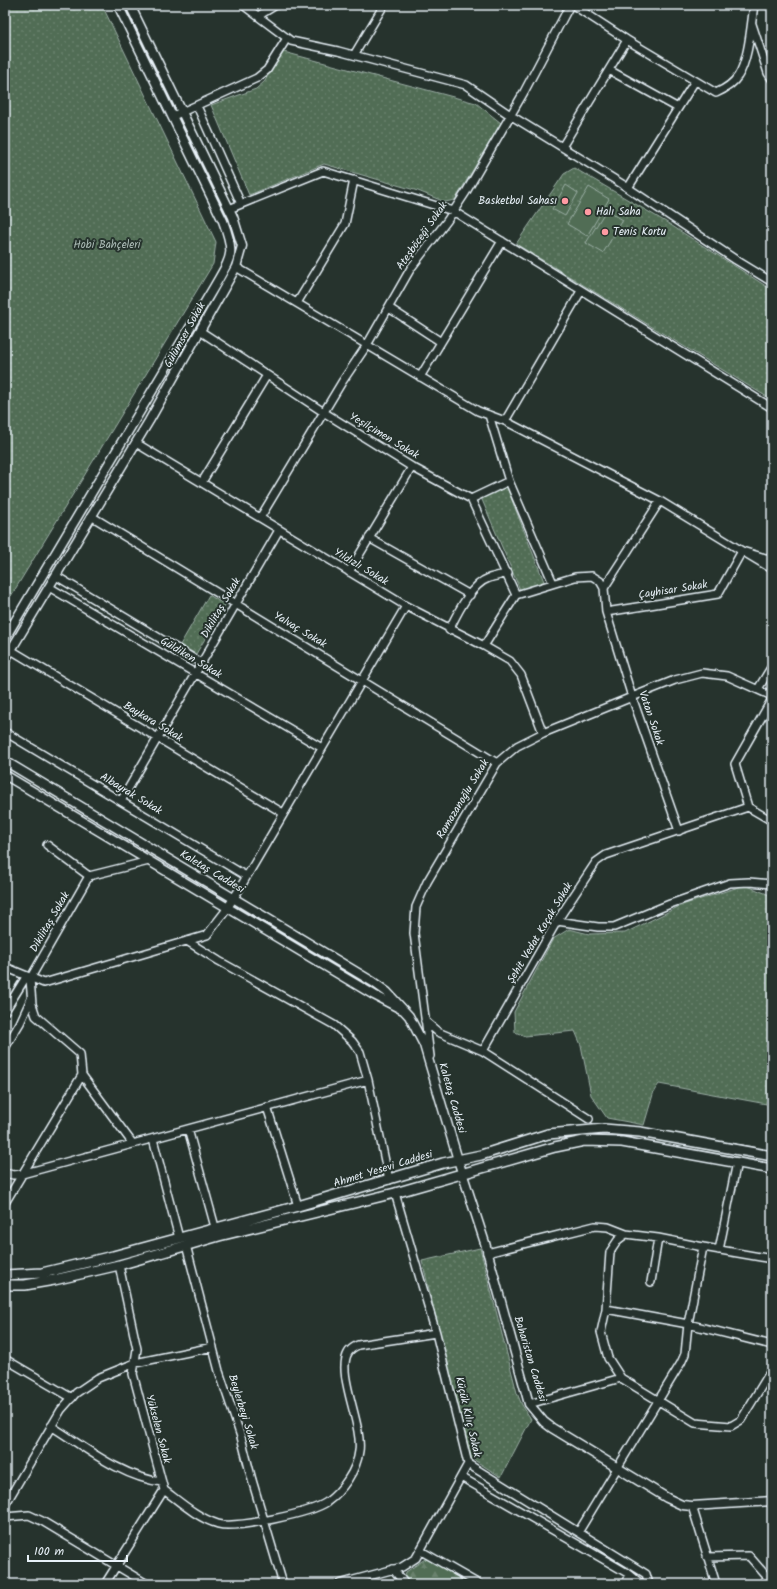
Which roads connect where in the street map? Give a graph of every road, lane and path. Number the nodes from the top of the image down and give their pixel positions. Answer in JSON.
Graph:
{"nodes":[{"id":1,"x":118,"y":5,"type":"edge"},
{"id":2,"x":130,"y":5,"type":"edge"},
{"id":3,"x":243,"y":5,"type":"edge"},
{"id":4,"x":276,"y":5,"type":"edge"},
{"id":5,"x":384,"y":5,"type":"edge"},
{"id":6,"x":572,"y":5,"type":"edge"},
{"id":7,"x":754,"y":5,"type":"edge"},
{"id":8,"x":258,"y":16,"type":"junction"},
{"id":9,"x":751,"y":22,"type":"junction"},
{"id":10,"x":287,"y":38,"type":"junction"},
{"id":11,"x":627,"y":40,"type":"junction"},
{"id":12,"x":354,"y":55,"type":"junction"},
{"id":13,"x":609,"y":70,"type":"junction"},
{"id":14,"x":772,"y":79,"type":"edge"},
{"id":15,"x":695,"y":80,"type":"junction"},
{"id":16,"x":197,"y":106,"type":"junction"},
{"id":17,"x":678,"y":108,"type":"junction"},
{"id":18,"x":182,"y":112,"type":"junction"},
{"id":19,"x":510,"y":115,"type":"junction"},
{"id":20,"x":173,"y":116,"type":"junction"},
{"id":21,"x":562,"y":147,"type":"junction"},
{"id":22,"x":354,"y":180,"type":"junction"},
{"id":23,"x":628,"y":188,"type":"junction"},
{"id":24,"x":241,"y":204,"type":"junction"},
{"id":25,"x":229,"y":209,"type":"junction"},
{"id":26,"x":453,"y":211,"type":"junction"},
{"id":27,"x":502,"y":241,"type":"junction"},
{"id":28,"x":236,"y":267,"type":"junction"},
{"id":29,"x":772,"y":282,"type":"edge"},
{"id":30,"x":581,"y":291,"type":"junction"},
{"id":31,"x":297,"y":303,"type":"junction"},
{"id":32,"x":389,"y":308,"type":"junction"},
{"id":33,"x":200,"y":331,"type":"junction"},
{"id":34,"x":441,"y":342,"type":"junction"},
{"id":35,"x":367,"y":346,"type":"junction"},
{"id":36,"x":267,"y":375,"type":"junction"},
{"id":37,"x":420,"y":377,"type":"junction"},
{"id":38,"x":772,"y":408,"type":"edge"},
{"id":39,"x":325,"y":413,"type":"junction"},
{"id":40,"x":490,"y":415,"type":"junction"},
{"id":41,"x":505,"y":421,"type":"junction"},
{"id":42,"x":136,"y":443,"type":"junction"},
{"id":43,"x":412,"y":467,"type":"junction"},
{"id":44,"x":509,"y":481,"type":"junction"},
{"id":45,"x":202,"y":482,"type":"junction"},
{"id":46,"x":471,"y":499,"type":"junction"},
{"id":47,"x":660,"y":501,"type":"junction"},
{"id":48,"x":91,"y":516,"type":"junction"},
{"id":49,"x":260,"y":518,"type":"junction"},
{"id":50,"x":279,"y":530,"type":"junction"},
{"id":51,"x":369,"y":538,"type":"junction"},
{"id":52,"x":742,"y":551,"type":"junction"},
{"id":53,"x":772,"y":560,"type":"edge"},
{"id":54,"x":772,"y":569,"type":"edge"},
{"id":55,"x":349,"y":572,"type":"junction"},
{"id":56,"x":508,"y":573,"type":"junction"},
{"id":57,"x":56,"y":576,"type":"junction"},
{"id":58,"x":553,"y":584,"type":"junction"},
{"id":59,"x":50,"y":587,"type":"junction"},
{"id":60,"x":604,"y":588,"type":"junction"},
{"id":61,"x":470,"y":595,"type":"junction"},
{"id":62,"x":516,"y":595,"type":"junction"},
{"id":63,"x":236,"y":604,"type":"junction"},
{"id":64,"x":406,"y":606,"type":"junction"},
{"id":65,"x":606,"y":612,"type":"junction"},
{"id":66,"x":449,"y":630,"type":"junction"},
{"id":67,"x":5,"y":638,"type":"edge"},
{"id":68,"x":484,"y":646,"type":"junction"},
{"id":69,"x":11,"y":650,"type":"junction"},
{"id":70,"x":5,"y":660,"type":"edge"},
{"id":71,"x":201,"y":663,"type":"junction"},
{"id":72,"x":772,"y":666,"type":"edge"},
{"id":73,"x":196,"y":673,"type":"junction"},
{"id":74,"x":362,"y":681,"type":"junction"},
{"id":75,"x":758,"y":689,"type":"junction"},
{"id":76,"x":632,"y":697,"type":"junction"},
{"id":77,"x":772,"y":697,"type":"edge"},
{"id":78,"x":5,"y":732,"type":"edge"},
{"id":79,"x":543,"y":733,"type":"junction"},
{"id":80,"x":158,"y":738,"type":"junction"},
{"id":81,"x":322,"y":748,"type":"junction"},
{"id":82,"x":5,"y":761,"type":"edge"},
{"id":83,"x":497,"y":763,"type":"junction"},
{"id":84,"x":5,"y":774,"type":"edge"},
{"id":85,"x":121,"y":801,"type":"junction"},
{"id":86,"x":748,"y":807,"type":"junction"},
{"id":87,"x":283,"y":813,"type":"junction"},
{"id":88,"x":772,"y":822,"type":"edge"},
{"id":89,"x":679,"y":830,"type":"junction"},
{"id":90,"x":47,"y":845,"type":"dead end"},
{"id":91,"x":150,"y":861,"type":"junction"},
{"id":92,"x":89,"y":876,"type":"junction"},
{"id":93,"x":246,"y":876,"type":"junction"},
{"id":94,"x":772,"y":884,"type":"edge"},
{"id":95,"x":234,"y":898,"type":"junction"},
{"id":96,"x":228,"y":907,"type":"junction"},
{"id":97,"x":557,"y":921,"type":"junction"},
{"id":98,"x":187,"y":941,"type":"junction"},
{"id":99,"x":5,"y":967,"type":"edge"},
{"id":100,"x":28,"y":978,"type":"junction"},
{"id":101,"x":31,"y":998,"type":"junction"},
{"id":102,"x":403,"y":1010,"type":"junction"},
{"id":103,"x":5,"y":1011,"type":"edge"},
{"id":104,"x":425,"y":1021,"type":"junction"},
{"id":105,"x":5,"y":1048,"type":"edge"},
{"id":106,"x":483,"y":1051,"type":"junction"},
{"id":107,"x":431,"y":1064,"type":"junction"},
{"id":108,"x":82,"y":1075,"type":"junction"},
{"id":109,"x":368,"y":1080,"type":"junction"},
{"id":110,"x":267,"y":1107,"type":"junction"},
{"id":111,"x":589,"y":1119,"type":"dead end"},
{"id":112,"x":188,"y":1129,"type":"junction"},
{"id":113,"x":153,"y":1139,"type":"junction"},
{"id":114,"x":134,"y":1144,"type":"junction"},
{"id":115,"x":771,"y":1154,"type":"edge"},
{"id":116,"x":458,"y":1160,"type":"junction"},
{"id":117,"x":737,"y":1162,"type":"junction"},
{"id":118,"x":772,"y":1168,"type":"edge"},
{"id":119,"x":5,"y":1173,"type":"edge"},
{"id":120,"x":22,"y":1174,"type":"junction"},
{"id":121,"x":463,"y":1174,"type":"junction"},
{"id":122,"x":389,"y":1180,"type":"junction"},
{"id":123,"x":395,"y":1193,"type":"junction"},
{"id":124,"x":5,"y":1203,"type":"edge"},
{"id":125,"x":298,"y":1206,"type":"junction"},
{"id":126,"x":215,"y":1227,"type":"junction"},
{"id":127,"x":626,"y":1234,"type":"junction"},
{"id":128,"x":179,"y":1238,"type":"junction"},
{"id":129,"x":658,"y":1238,"type":"junction"},
{"id":130,"x":186,"y":1245,"type":"junction"},
{"id":131,"x":703,"y":1247,"type":"junction"},
{"id":132,"x":719,"y":1250,"type":"junction"},
{"id":133,"x":487,"y":1253,"type":"junction"},
{"id":134,"x":772,"y":1259,"type":"edge"},
{"id":135,"x":119,"y":1265,"type":"junction"},
{"id":136,"x":5,"y":1275,"type":"edge"},
{"id":137,"x":651,"y":1282,"type":"dead end"},
{"id":138,"x":5,"y":1285,"type":"edge"},
{"id":139,"x":606,"y":1310,"type":"junction"},
{"id":140,"x":688,"y":1324,"type":"junction"},
{"id":141,"x":436,"y":1333,"type":"junction"},
{"id":142,"x":772,"y":1345,"type":"edge"},
{"id":143,"x":212,"y":1347,"type":"junction"},
{"id":144,"x":5,"y":1359,"type":"edge"},
{"id":145,"x":135,"y":1363,"type":"junction"},
{"id":146,"x":772,"y":1369,"type":"edge"},
{"id":147,"x":620,"y":1378,"type":"junction"},
{"id":148,"x":72,"y":1398,"type":"junction"},
{"id":149,"x":659,"y":1400,"type":"junction"},
{"id":150,"x":530,"y":1404,"type":"junction"},
{"id":151,"x":51,"y":1426,"type":"junction"},
{"id":152,"x":468,"y":1464,"type":"junction"},
{"id":153,"x":618,"y":1467,"type":"junction"},
{"id":154,"x":461,"y":1476,"type":"junction"},
{"id":155,"x":162,"y":1482,"type":"junction"},
{"id":156,"x":164,"y":1490,"type":"junction"},
{"id":157,"x":772,"y":1501,"type":"edge"},
{"id":158,"x":5,"y":1504,"type":"edge"},
{"id":159,"x":692,"y":1506,"type":"junction"},
{"id":160,"x":5,"y":1517,"type":"edge"},
{"id":161,"x":265,"y":1521,"type":"junction"},
{"id":162,"x":579,"y":1531,"type":"junction"},
{"id":163,"x":421,"y":1550,"type":"junction"},
{"id":164,"x":707,"y":1557,"type":"junction"},
{"id":165,"x":117,"y":1564,"type":"junction"},
{"id":166,"x":393,"y":1569,"type":"junction"},
{"id":167,"x":629,"y":1574,"type":"junction"},
{"id":168,"x":769,"y":1579,"type":"dead end"},
{"id":169,"x":105,"y":1584,"type":"edge"},
{"id":170,"x":147,"y":1584,"type":"edge"},
{"id":171,"x":283,"y":1584,"type":"edge"},
{"id":172,"x":339,"y":1584,"type":"edge"},
{"id":173,"x":405,"y":1584,"type":"edge"},
{"id":174,"x":479,"y":1584,"type":"edge"},
{"id":175,"x":624,"y":1584,"type":"edge"},
{"id":176,"x":641,"y":1584,"type":"edge"},
{"id":177,"x":649,"y":1584,"type":"edge"},
{"id":178,"x":716,"y":1584,"type":"edge"}],
"edges":[{"from":1,"to":20,"type":"street"},
{"from":2,"to":18,"type":"street","name":"Gülümser Sokak"},
{"from":3,"to":8,"type":"street"},
{"from":4,"to":8,"type":"street"},
{"from":5,"to":12,"type":"street"},
{"from":6,"to":11,"type":"street"},
{"from":6,"to":19,"type":"street","name":"Ateşböceği Sokak"},
{"from":7,"to":9,"type":"street"},
{"from":8,"to":10,"type":"street"},
{"from":9,"to":14,"type":"street"},
{"from":9,"to":15,"type":"street"},
{"from":10,"to":12,"type":"street"},
{"from":10,"to":16,"type":"street"},
{"from":11,"to":13,"type":"street"},
{"from":11,"to":15,"type":"street"},
{"from":12,"to":19,"type":"street"},
{"from":13,"to":17,"type":"street"},
{"from":13,"to":21,"type":"street"},
{"from":15,"to":17,"type":"street"},
{"from":16,"to":18,"type":"street"},
{"from":16,"to":24,"type":"street"},
{"from":17,"to":23,"type":"street"},
{"from":18,"to":20,"type":"street"},
{"from":18,"to":25,"type":"street","name":"Gülümser Sokak"},
{"from":19,"to":21,"type":"street"},
{"from":19,"to":26,"type":"street","name":"Ateşböceği Sokak"},
{"from":20,"to":67,"type":"street"},
{"from":21,"to":23,"type":"street"},
{"from":22,"to":24,"type":"street"},
{"from":22,"to":26,"type":"street"},
{"from":22,"to":31,"type":"street"},
{"from":23,"to":29,"type":"street"},
{"from":24,"to":25,"type":"street"},
{"from":25,"to":28,"type":"street","name":"Gülümser Sokak"},
{"from":26,"to":27,"type":"street"},
{"from":26,"to":32,"type":"street","name":"Ateşböceği Sokak"},
{"from":27,"to":30,"type":"street"},
{"from":27,"to":34,"type":"street"},
{"from":28,"to":31,"type":"street"},
{"from":28,"to":33,"type":"street","name":"Gülümser Sokak"},
{"from":30,"to":38,"type":"street"},
{"from":30,"to":41,"type":"street"},
{"from":31,"to":35,"type":"street"},
{"from":32,"to":34,"type":"street"},
{"from":32,"to":35,"type":"street","name":"Ateşböceği Sokak"},
{"from":33,"to":36,"type":"street","name":"Yeşilçimen Sokak"},
{"from":33,"to":42,"type":"street","name":"Gülümser Sokak"},
{"from":34,"to":37,"type":"street"},
{"from":35,"to":37,"type":"street"},
{"from":35,"to":39,"type":"street","name":"Ateşböceği Sokak"},
{"from":36,"to":39,"type":"street","name":"Yeşilçimen Sokak"},
{"from":36,"to":45,"type":"street"},
{"from":37,"to":40,"type":"street"},
{"from":39,"to":43,"type":"street","name":"Yeşilçimen Sokak"},
{"from":39,"to":49,"type":"street","name":"Ateşböceği Sokak"},
{"from":40,"to":41,"type":"street"},
{"from":40,"to":44,"type":"street"},
{"from":41,"to":47,"type":"street"},
{"from":42,"to":45,"type":"street","name":"Yıldızlı Sokak"},
{"from":42,"to":48,"type":"street","name":"Gülümser Sokak"},
{"from":43,"to":46,"type":"street","name":"Yeşilçimen Sokak"},
{"from":43,"to":51,"type":"street"},
{"from":44,"to":46,"type":"street"},
{"from":44,"to":58,"type":"street"},
{"from":45,"to":49,"type":"street","name":"Yıldızlı Sokak"},
{"from":46,"to":56,"type":"street"},
{"from":47,"to":52,"type":"street"},
{"from":47,"to":60,"type":"street"},
{"from":48,"to":57,"type":"street","name":"Gülümser Sokak"},
{"from":48,"to":63,"type":"street","name":"Yalvaç Sokak"},
{"from":49,"to":50,"type":"street","name":"Yıldızlı Sokak"},
{"from":50,"to":55,"type":"street","name":"Yıldızlı Sokak"},
{"from":50,"to":63,"type":"street","name":"Dikilitaş Sokak"},
{"from":51,"to":55,"type":"street"},
{"from":51,"to":61,"type":"street"},
{"from":52,"to":53,"type":"street"},
{"from":52,"to":54,"type":"street"},
{"from":52,"to":65,"type":"street","name":"Çayhisar Sokak"},
{"from":55,"to":64,"type":"street","name":"Yıldızlı Sokak"},
{"from":56,"to":61,"type":"street"},
{"from":56,"to":62,"type":"street"},
{"from":57,"to":59,"type":"street","name":"Gülümser Sokak"},
{"from":57,"to":71,"type":"street"},
{"from":58,"to":60,"type":"street"},
{"from":58,"to":62,"type":"street"},
{"from":59,"to":69,"type":"street","name":"Gülümser Sokak"},
{"from":59,"to":73,"type":"street","name":"Güldiken Sokak"},
{"from":60,"to":65,"type":"street","name":"Vatan Sokak"},
{"from":61,"to":66,"type":"street"},
{"from":62,"to":68,"type":"street"},
{"from":63,"to":71,"type":"street","name":"Dikilitaş Sokak"},
{"from":63,"to":74,"type":"street","name":"Yalvaç Sokak"},
{"from":64,"to":66,"type":"street","name":"Yıldızlı Sokak"},
{"from":64,"to":74,"type":"street"},
{"from":65,"to":76,"type":"street","name":"Vatan Sokak"},
{"from":66,"to":68,"type":"street","name":"Yıldızlı Sokak"},
{"from":68,"to":79,"type":"street","name":"Yıldızlı Sokak"},
{"from":69,"to":70,"type":"street","name":"Gülümser Sokak"},
{"from":69,"to":80,"type":"street","name":"Baykara Sokak"},
{"from":71,"to":73,"type":"street","name":"Dikilitaş Sokak"},
{"from":72,"to":75,"type":"street"},
{"from":73,"to":80,"type":"street","name":"Dikilitaş Sokak"},
{"from":73,"to":81,"type":"street","name":"Güldiken Sokak"},
{"from":74,"to":81,"type":"street"},
{"from":74,"to":83,"type":"street","name":"Yalvaç Sokak"},
{"from":75,"to":76,"type":"street","name":"Ramazanoğlu Sokak"},
{"from":75,"to":77,"type":"street","name":"Ramazanoğlu Sokak"},
{"from":76,"to":79,"type":"street","name":"Ramazanoğlu Sokak"},
{"from":76,"to":89,"type":"street","name":"Vatan Sokak"},
{"from":77,"to":86,"type":"street"},
{"from":78,"to":85,"type":"street","name":"Albayrak Sokak"},
{"from":79,"to":83,"type":"street","name":"Ramazanoğlu Sokak"},
{"from":80,"to":85,"type":"street","name":"Dikilitaş Sokak"},
{"from":80,"to":87,"type":"street","name":"Baykara Sokak"},
{"from":81,"to":87,"type":"street"},
{"from":82,"to":95,"type":"street","name":"Kaletaş Caddesi"},
{"from":83,"to":104,"type":"street","name":"Ramazanoğlu Sokak"},
{"from":84,"to":91,"type":"street","name":"Kaletaş Caddesi"},
{"from":85,"to":93,"type":"street","name":"Albayrak Sokak"},
{"from":86,"to":88,"type":"street"},
{"from":86,"to":89,"type":"street","name":"Şehit Vedat Koçak Sokak"},
{"from":87,"to":93,"type":"street"},
{"from":89,"to":97,"type":"street","name":"Şehit Vedat Koçak Sokak"},
{"from":90,"to":92,"type":"street"},
{"from":91,"to":92,"type":"street"},
{"from":91,"to":96,"type":"street","name":"Kaletaş Caddesi"},
{"from":92,"to":100,"type":"street","name":"Dikilitaş Sokak"},
{"from":93,"to":95,"type":"street"},
{"from":94,"to":97,"type":"street"},
{"from":95,"to":96,"type":"street"},
{"from":95,"to":102,"type":"street","name":"Kaletaş Caddesi"},
{"from":96,"to":98,"type":"street"},
{"from":96,"to":102,"type":"street","name":"Kaletaş Caddesi"},
{"from":97,"to":106,"type":"street","name":"Şehit Vedat Koçak Sokak"},
{"from":98,"to":100,"type":"street"},
{"from":98,"to":109,"type":"street"},
{"from":99,"to":100,"type":"street"},
{"from":100,"to":101,"type":"street"},
{"from":100,"to":103,"type":"street","name":"Dikilitaş Sokak"},
{"from":101,"to":105,"type":"street"},
{"from":101,"to":108,"type":"street"},
{"from":102,"to":107,"type":"street","name":"Kaletaş Caddesi"},
{"from":104,"to":106,"type":"street"},
{"from":104,"to":107,"type":"street","name":"Ramazanoğlu Sokak"},
{"from":106,"to":111,"type":"street"},
{"from":107,"to":116,"type":"street","name":"Kaletaş Caddesi"},
{"from":108,"to":114,"type":"street"},
{"from":108,"to":120,"type":"street"},
{"from":109,"to":110,"type":"street"},
{"from":109,"to":122,"type":"street"},
{"from":110,"to":112,"type":"street"},
{"from":110,"to":125,"type":"street"},
{"from":112,"to":113,"type":"street"},
{"from":112,"to":126,"type":"street"},
{"from":113,"to":114,"type":"street"},
{"from":113,"to":128,"type":"street"},
{"from":114,"to":120,"type":"street"},
{"from":115,"to":116,"type":"main road","name":"Ahmet Yesevi Caddesi"},
{"from":116,"to":121,"type":"street","name":"Kaletaş Caddesi"},
{"from":116,"to":122,"type":"main road","name":"Ahmet Yesevi Caddesi"},
{"from":117,"to":118,"type":"main road","name":"Ahmet Yesevi Caddesi"},
{"from":117,"to":121,"type":"main road","name":"Ahmet Yesevi Caddesi"},
{"from":117,"to":132,"type":"street"},
{"from":119,"to":120,"type":"street"},
{"from":120,"to":124,"type":"street"},
{"from":121,"to":123,"type":"main road","name":"Ahmet Yesevi Caddesi"},
{"from":121,"to":133,"type":"street","name":"Baharistan Caddesi"},
{"from":122,"to":125,"type":"main road","name":"Ahmet Yesevi Caddesi"},
{"from":123,"to":130,"type":"main road","name":"Ahmet Yesevi Caddesi"},
{"from":123,"to":141,"type":"street","name":"Küçük Kılıç Sokak"},
{"from":125,"to":126,"type":"main road","name":"Ahmet Yesevi Caddesi"},
{"from":126,"to":128,"type":"main road","name":"Ahmet Yesevi Caddesi"},
{"from":127,"to":129,"type":"street"},
{"from":127,"to":133,"type":"street"},
{"from":127,"to":139,"type":"street"},
{"from":128,"to":136,"type":"main road","name":"Ahmet Yesevi Caddesi"},
{"from":129,"to":131,"type":"street"},
{"from":129,"to":137,"type":"street"},
{"from":130,"to":135,"type":"main road","name":"Ahmet Yesevi Caddesi"},
{"from":130,"to":143,"type":"street","name":"Beylerbeyi Sokak"},
{"from":131,"to":132,"type":"street"},
{"from":131,"to":140,"type":"street"},
{"from":132,"to":134,"type":"street"},
{"from":133,"to":150,"type":"street","name":"Baharistan Caddesi"},
{"from":135,"to":138,"type":"main road","name":"Ahmet Yesevi Caddesi"},
{"from":135,"to":145,"type":"street","name":"Yükselen Sokak"},
{"from":139,"to":140,"type":"street"},
{"from":139,"to":147,"type":"street"},
{"from":140,"to":142,"type":"street"},
{"from":140,"to":149,"type":"street"},
{"from":141,"to":152,"type":"street","name":"Küçük Kılıç Sokak"},
{"from":141,"to":161,"type":"street"},
{"from":143,"to":145,"type":"street"},
{"from":143,"to":161,"type":"street","name":"Beylerbeyi Sokak"},
{"from":144,"to":148,"type":"street"},
{"from":145,"to":148,"type":"street"},
{"from":145,"to":155,"type":"street","name":"Yükselen Sokak"},
{"from":146,"to":149,"type":"street"},
{"from":147,"to":149,"type":"street"},
{"from":147,"to":150,"type":"street"},
{"from":148,"to":151,"type":"street"},
{"from":149,"to":153,"type":"street"},
{"from":150,"to":153,"type":"street","name":"Baharistan Caddesi"},
{"from":151,"to":155,"type":"street"},
{"from":151,"to":158,"type":"street"},
{"from":152,"to":154,"type":"street","name":"Küçük Kılıç Sokak"},
{"from":152,"to":162,"type":"street"},
{"from":153,"to":159,"type":"street","name":"Baharistan Caddesi"},
{"from":153,"to":162,"type":"street"},
{"from":154,"to":163,"type":"street","name":"Küçük Kılıç Sokak"},
{"from":154,"to":167,"type":"street"},
{"from":155,"to":156,"type":"street","name":"Yükselen Sokak"},
{"from":156,"to":161,"type":"street"},
{"from":156,"to":165,"type":"street"},
{"from":157,"to":159,"type":"street","name":"Baharistan Caddesi"},
{"from":159,"to":164,"type":"street"},
{"from":160,"to":165,"type":"street"},
{"from":161,"to":171,"type":"street","name":"Beylerbeyi Sokak"},
{"from":162,"to":177,"type":"street"},
{"from":163,"to":166,"type":"street","name":"Küçük Kılıç Sokak"},
{"from":163,"to":174,"type":"street"},
{"from":164,"to":168,"type":"street"},
{"from":164,"to":178,"type":"street"},
{"from":165,"to":169,"type":"street"},
{"from":165,"to":170,"type":"street"},
{"from":166,"to":172,"type":"street","name":"Küçük Kılıç Sokak"},
{"from":166,"to":173,"type":"street"},
{"from":167,"to":175,"type":"street"},
{"from":167,"to":176,"type":"street"}]}
